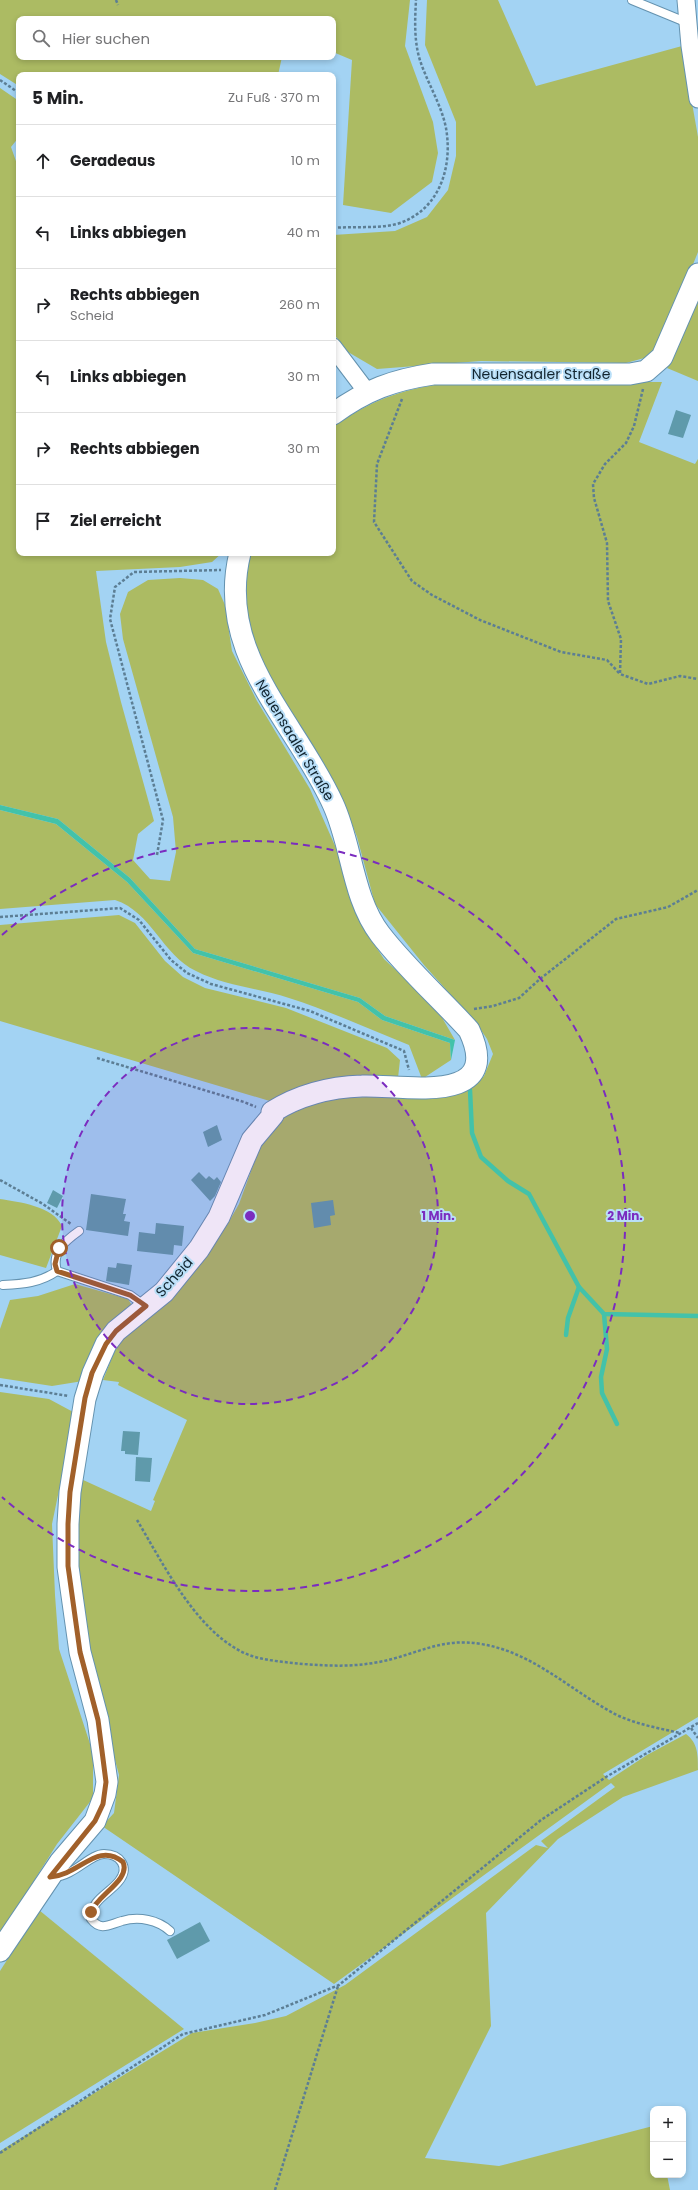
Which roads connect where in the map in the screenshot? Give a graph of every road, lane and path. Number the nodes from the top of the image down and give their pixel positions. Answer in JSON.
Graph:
{"nodes":[{"id":1,"x":116,"y":0,"type":"edge"},
{"id":2,"x":416,"y":0,"type":"edge"},
{"id":3,"x":632,"y":0,"type":"edge"},
{"id":4,"x":686,"y":0,"type":"edge"},
{"id":5,"x":118,"y":4,"type":"dead end"},
{"id":6,"x":688,"y":23,"type":"junction"},
{"id":7,"x":0,"y":80,"type":"edge"},
{"id":8,"x":16,"y":91,"type":"edge"},
{"id":9,"x":698,"y":99,"type":"edge"},
{"id":10,"x":336,"y":228,"type":"edge"},
{"id":11,"x":698,"y":274,"type":"edge"},
{"id":12,"x":336,"y":351,"type":"edge"},
{"id":13,"x":646,"y":371,"type":"junction"},
{"id":14,"x":406,"y":378,"type":"junction"},
{"id":15,"x":366,"y":392,"type":"junction"},
{"id":16,"x":336,"y":412,"type":"edge"},
{"id":17,"x":238,"y":562,"type":"edge"},
{"id":18,"x":620,"y":674,"type":"junction"},
{"id":19,"x":698,"y":679,"type":"edge"},
{"id":20,"x":157,"y":855,"type":"dead end"},
{"id":21,"x":698,"y":890,"type":"edge"},
{"id":22,"x":0,"y":917,"type":"edge"},
{"id":23,"x":445,"y":1004,"type":"junction"},
{"id":24,"x":97,"y":1058,"type":"dead end"},
{"id":25,"x":468,"y":1076,"type":"joint"},
{"id":26,"x":414,"y":1088,"type":"junction"},
{"id":27,"x":273,"y":1115,"type":"junction"},
{"id":28,"x":0,"y":1180,"type":"edge"},
{"id":29,"x":79,"y":1231,"type":"joint"},
{"id":30,"x":57,"y":1271,"type":"junction"},
{"id":31,"x":3,"y":1285,"type":"dead end"},
{"id":32,"x":146,"y":1306,"type":"junction"},
{"id":33,"x":0,"y":1385,"type":"edge"},
{"id":34,"x":85,"y":1398,"type":"junction"},
{"id":35,"x":136,"y":1520,"type":"dead end"},
{"id":36,"x":698,"y":1724,"type":"edge"},
{"id":37,"x":691,"y":1728,"type":"junction"},
{"id":38,"x":681,"y":1733,"type":"junction"},
{"id":39,"x":698,"y":1738,"type":"edge"},
{"id":40,"x":55,"y":1870,"type":"junction"},
{"id":41,"x":170,"y":1931,"type":"dead end"},
{"id":42,"x":0,"y":1951,"type":"edge"},
{"id":43,"x":339,"y":1985,"type":"junction"},
{"id":44,"x":0,"y":2153,"type":"edge"},
{"id":45,"x":276,"y":2190,"type":"edge"}],
"edges":[{"from":1,"to":5,"type":"path"},
{"from":2,"to":10,"type":"path"},
{"from":3,"to":6,"type":"lane"},
{"from":4,"to":6,"type":"street"},
{"from":6,"to":9,"type":"street"},
{"from":7,"to":8,"type":"path"},
{"from":11,"to":13,"type":"street"},
{"from":12,"to":15,"type":"street"},
{"from":13,"to":14,"type":"street","name":"Neuensaaler Straße"},
{"from":13,"to":18,"type":"path"},
{"from":14,"to":15,"type":"street","name":"Neuensaaler Straße"},
{"from":14,"to":18,"type":"path"},
{"from":15,"to":16,"type":"street","name":"Neuensaaler Straße"},
{"from":17,"to":20,"type":"path"},
{"from":17,"to":23,"type":"street","name":"Neuensaaler Straße"},
{"from":18,"to":19,"type":"path"},
{"from":21,"to":23,"type":"path"},
{"from":22,"to":26,"type":"path"},
{"from":23,"to":25,"type":"street","name":"Neuensaaler Straße"},
{"from":24,"to":27,"type":"path"},
{"from":25,"to":26,"type":"street","name":"Scheid"},
{"from":26,"to":27,"type":"street","name":"Scheid"},
{"from":27,"to":32,"type":"street","name":"Scheid"},
{"from":28,"to":29,"type":"path"},
{"from":29,"to":30,"type":"lane"},
{"from":30,"to":31,"type":"lane"},
{"from":30,"to":32,"type":"lane"},
{"from":32,"to":34,"type":"street","name":"Scheid"},
{"from":33,"to":34,"type":"path"},
{"from":34,"to":40,"type":"street","name":"Scheid"},
{"from":35,"to":38,"type":"path"},
{"from":36,"to":37,"type":"path"},
{"from":37,"to":38,"type":"path"},
{"from":37,"to":39,"type":"path"},
{"from":38,"to":43,"type":"path"},
{"from":40,"to":41,"type":"lane"},
{"from":40,"to":42,"type":"street","name":"Scheid"},
{"from":43,"to":44,"type":"path"},
{"from":43,"to":45,"type":"path"}]}
